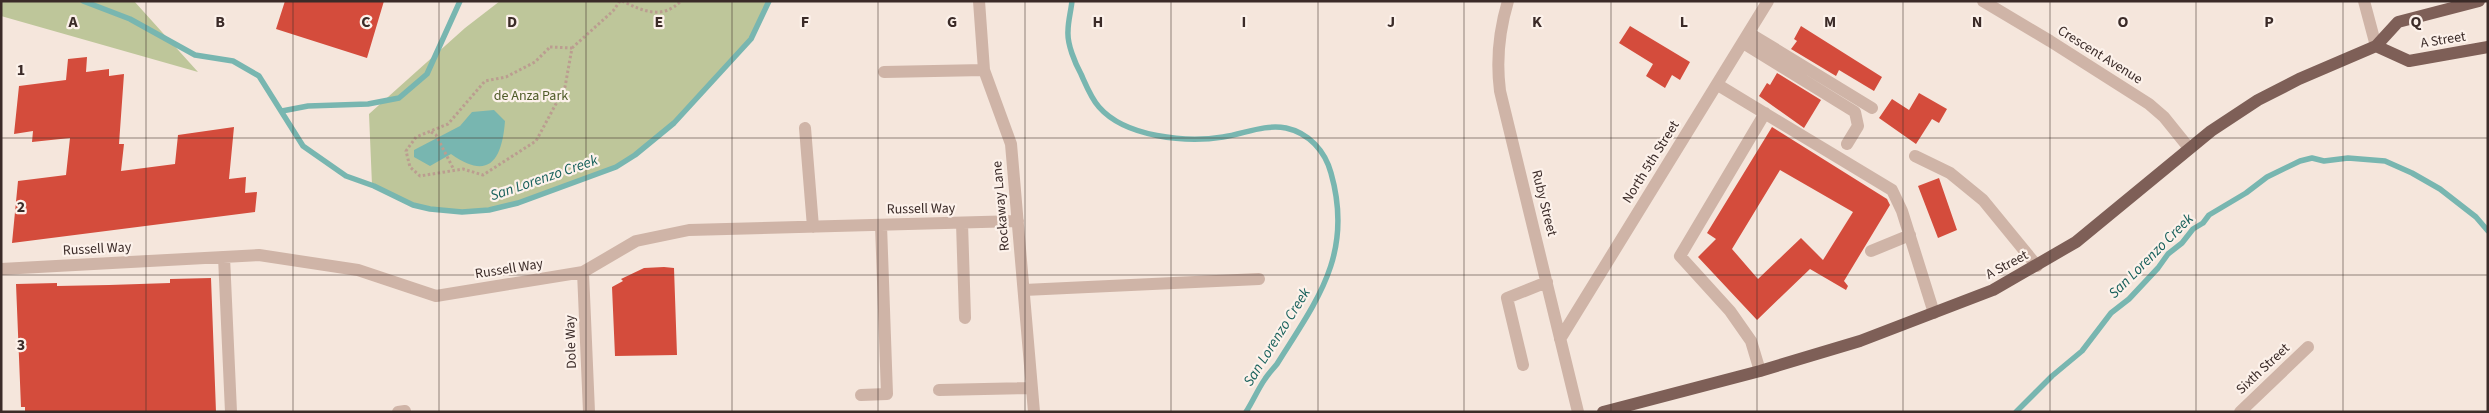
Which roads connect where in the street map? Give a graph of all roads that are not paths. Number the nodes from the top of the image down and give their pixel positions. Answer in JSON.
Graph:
{"nodes":[{"id":1,"x":979,"y":1,"type":"edge"},
{"id":2,"x":1508,"y":1,"type":"edge"},
{"id":3,"x":1768,"y":1,"type":"edge"},
{"id":4,"x":1983,"y":1,"type":"edge"},
{"id":5,"x":2364,"y":1,"type":"edge"},
{"id":6,"x":2479,"y":1,"type":"edge"},
{"id":7,"x":1746,"y":38,"type":"junction"},
{"id":8,"x":2376,"y":46,"type":"junction"},
{"id":9,"x":2488,"y":47,"type":"edge"},
{"id":10,"x":984,"y":70,"type":"junction"},
{"id":11,"x":884,"y":72,"type":"dead end"},
{"id":12,"x":1718,"y":85,"type":"junction"},
{"id":13,"x":1872,"y":108,"type":"dead end"},
{"id":14,"x":1765,"y":113,"type":"junction"},
{"id":15,"x":805,"y":128,"type":"dead end"},
{"id":16,"x":1847,"y":144,"type":"dead end"},
{"id":17,"x":2189,"y":148,"type":"junction"},
{"id":18,"x":1914,"y":156,"type":"dead end"},
{"id":19,"x":1018,"y":221,"type":"junction"},
{"id":20,"x":962,"y":223,"type":"junction"},
{"id":21,"x":881,"y":225,"type":"junction"},
{"id":22,"x":813,"y":227,"type":"junction"},
{"id":23,"x":1910,"y":235,"type":"junction"},
{"id":24,"x":1871,"y":251,"type":"dead end"},
{"id":25,"x":224,"y":257,"type":"junction"},
{"id":26,"x":2037,"y":266,"type":"junction"},
{"id":27,"x":1,"y":269,"type":"edge"},
{"id":28,"x":583,"y":272,"type":"junction"},
{"id":29,"x":1259,"y":280,"type":"dead end"},
{"id":30,"x":1548,"y":282,"type":"junction"},
{"id":31,"x":1024,"y":290,"type":"junction"},
{"id":32,"x":1934,"y":313,"type":"junction"},
{"id":33,"x":965,"y":318,"type":"dead end"},
{"id":34,"x":1560,"y":339,"type":"junction"},
{"id":35,"x":2308,"y":348,"type":"dead end"},
{"id":36,"x":1523,"y":365,"type":"dead end"},
{"id":37,"x":1760,"y":371,"type":"junction"},
{"id":38,"x":1032,"y":388,"type":"junction"},
{"id":39,"x":939,"y":390,"type":"dead end"},
{"id":40,"x":861,"y":395,"type":"dead end"},
{"id":41,"x":405,"y":411,"type":"edge"},
{"id":42,"x":231,"y":412,"type":"edge"},
{"id":43,"x":398,"y":412,"type":"edge"},
{"id":44,"x":589,"y":412,"type":"edge"},
{"id":45,"x":1034,"y":412,"type":"edge"},
{"id":46,"x":1578,"y":412,"type":"edge"},
{"id":47,"x":1603,"y":412,"type":"edge"},
{"id":48,"x":2240,"y":412,"type":"edge"}],
"edges":[{"from":1,"to":10,"type":"street","name":"Rockaway Lane"},
{"from":2,"to":30,"type":"street","name":"Ruby Street"},
{"from":3,"to":7,"type":"street","name":"North 5th Street"},
{"from":4,"to":17,"type":"street","name":"Crescent Avenue"},
{"from":5,"to":8,"type":"street"},
{"from":6,"to":8,"type":"main road","name":"A Street"},
{"from":7,"to":12,"type":"street","name":"North 5th Street"},
{"from":7,"to":13,"type":"street"},
{"from":7,"to":16,"type":"street"},
{"from":8,"to":9,"type":"main road","name":"A Street"},
{"from":8,"to":17,"type":"main road","name":"A Street"},
{"from":10,"to":11,"type":"street"},
{"from":10,"to":19,"type":"street","name":"Rockaway Lane"},
{"from":12,"to":14,"type":"street"},
{"from":12,"to":34,"type":"street","name":"North 5th Street"},
{"from":14,"to":23,"type":"street"},
{"from":14,"to":37,"type":"street"},
{"from":15,"to":22,"type":"street"},
{"from":17,"to":26,"type":"main road","name":"A Street"},
{"from":18,"to":26,"type":"street"},
{"from":19,"to":20,"type":"street","name":"Russell Way"},
{"from":19,"to":31,"type":"street","name":"Rockaway Lane"},
{"from":20,"to":21,"type":"street","name":"Russell Way"},
{"from":20,"to":33,"type":"street"},
{"from":21,"to":22,"type":"street","name":"Russell Way"},
{"from":21,"to":40,"type":"street"},
{"from":22,"to":28,"type":"street","name":"Russell Way"},
{"from":23,"to":24,"type":"street"},
{"from":23,"to":32,"type":"street"},
{"from":25,"to":27,"type":"street","name":"Russell Way"},
{"from":25,"to":28,"type":"street","name":"Russell Way"},
{"from":25,"to":42,"type":"street"},
{"from":26,"to":32,"type":"main road","name":"A Street"},
{"from":28,"to":44,"type":"street","name":"Dole Way"},
{"from":29,"to":31,"type":"street"},
{"from":30,"to":34,"type":"street","name":"Ruby Street"},
{"from":30,"to":36,"type":"street"},
{"from":31,"to":38,"type":"street","name":"Rockaway Lane"},
{"from":32,"to":37,"type":"main road","name":"A Street"},
{"from":34,"to":46,"type":"street","name":"Ruby Street"},
{"from":35,"to":48,"type":"street","name":"Sixth Street"},
{"from":37,"to":47,"type":"main road","name":"A Street"},
{"from":38,"to":39,"type":"street"},
{"from":38,"to":45,"type":"street","name":"Rockaway Lane"},
{"from":41,"to":43,"type":"street"}]}
